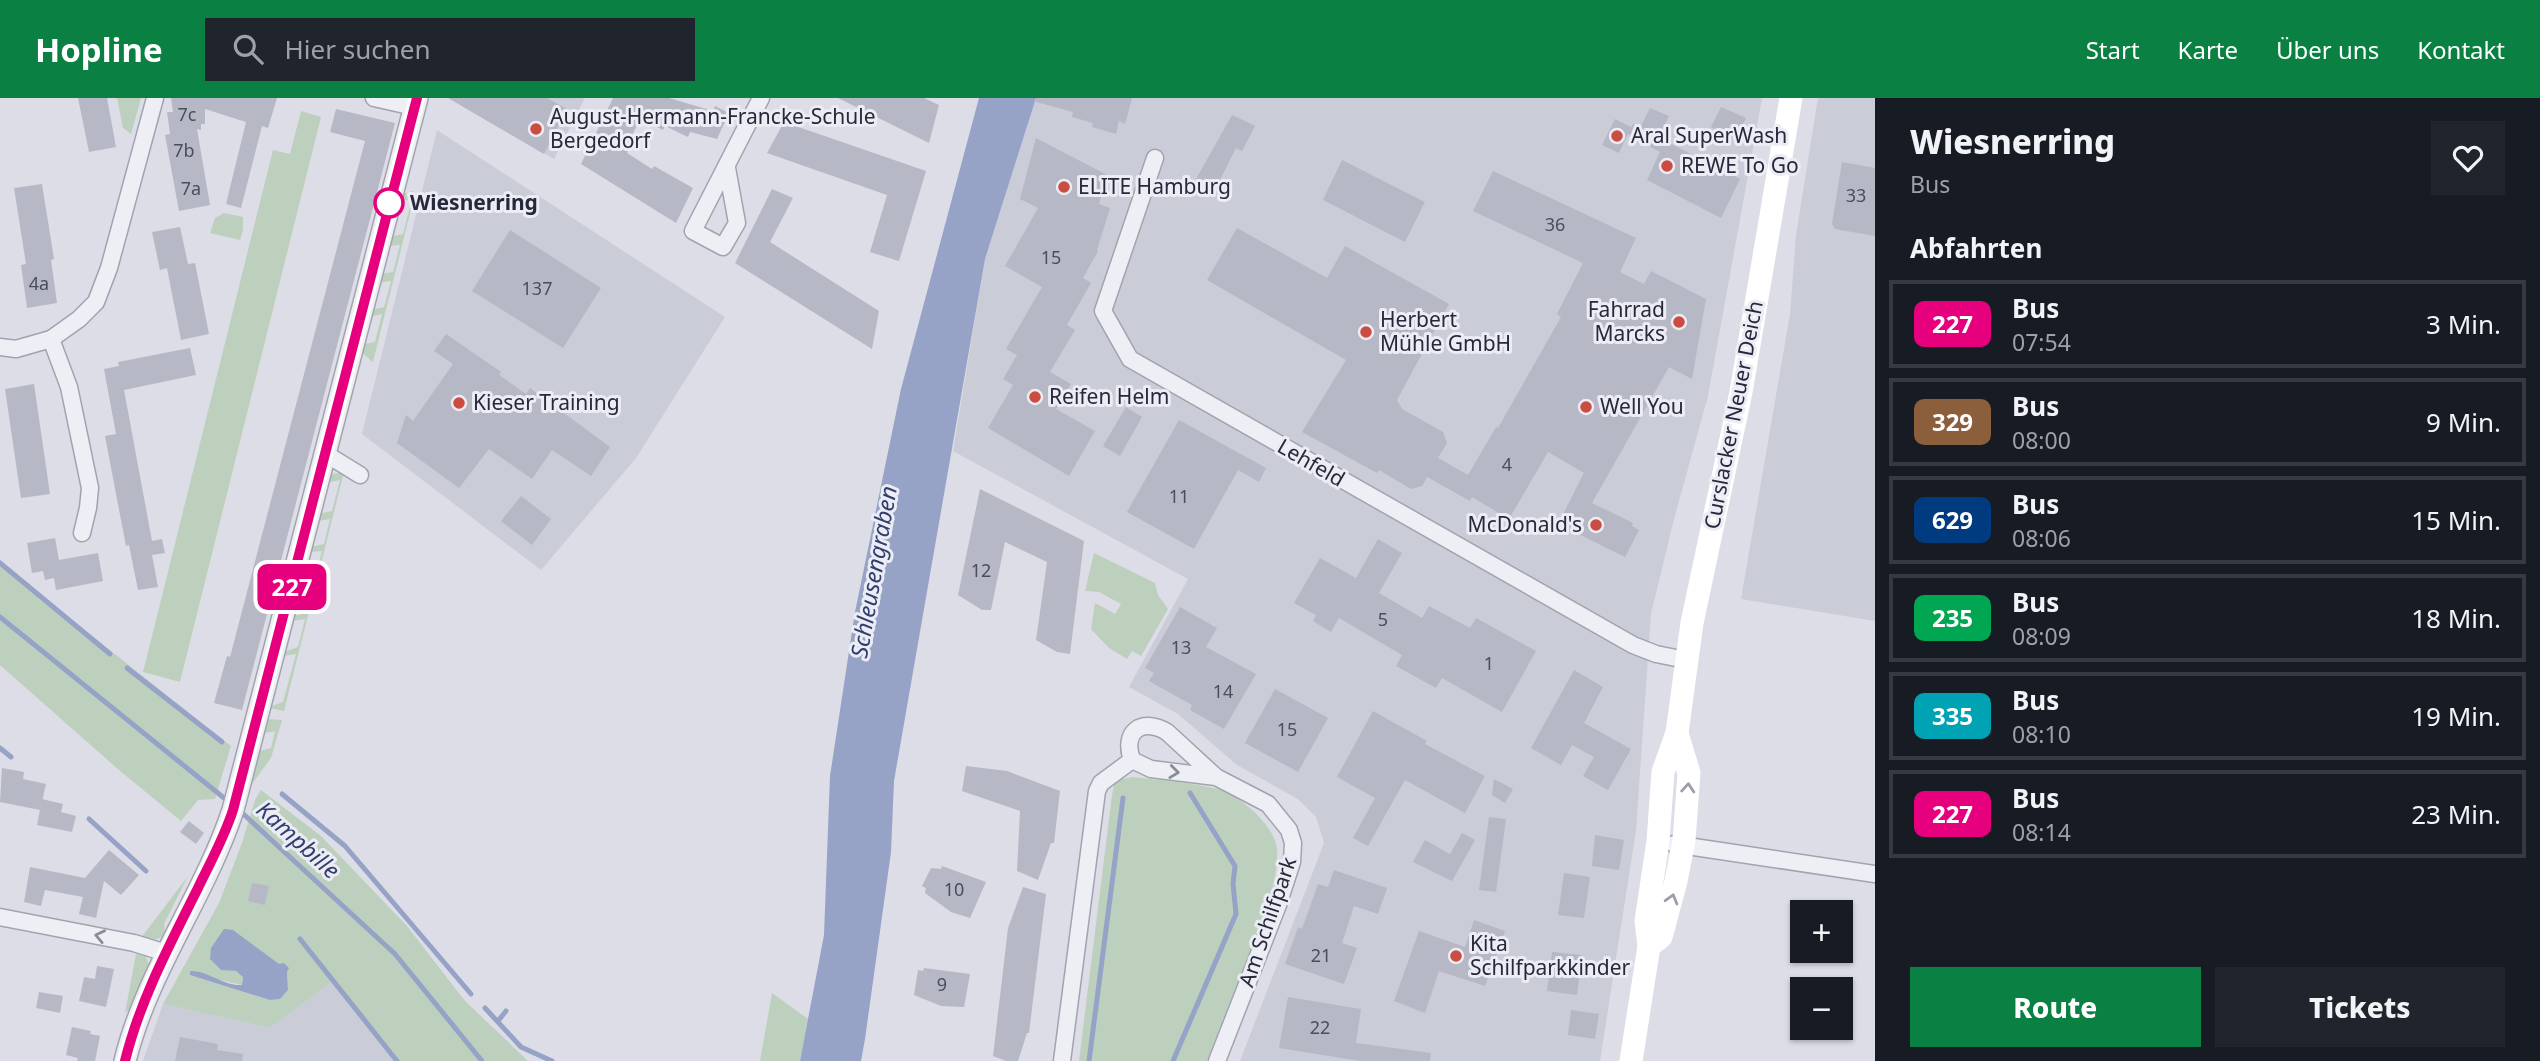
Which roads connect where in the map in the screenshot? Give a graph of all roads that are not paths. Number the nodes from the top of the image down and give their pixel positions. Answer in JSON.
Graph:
{"nodes":[{"id":1,"x":155,"y":98,"type":"edge"},
{"id":2,"x":374,"y":98,"type":"edge"},
{"id":3,"x":761,"y":98,"type":"edge"},
{"id":4,"x":1791,"y":98,"type":"edge"},
{"id":5,"x":416,"y":103,"type":"edge"},
{"id":6,"x":1155,"y":158,"type":"dead end"},
{"id":7,"x":727,"y":168,"type":"dead end"},
{"id":8,"x":51,"y":339,"type":"junction"},
{"id":9,"x":0,"y":346,"type":"edge"},
{"id":10,"x":326,"y":454,"type":"junction"},
{"id":11,"x":360,"y":475,"type":"dead end"},
{"id":12,"x":82,"y":533,"type":"dead end"},
{"id":13,"x":1686,"y":660,"type":"junction"},
{"id":14,"x":1677,"y":733,"type":"junction"},
{"id":15,"x":1132,"y":760,"type":"junction"},
{"id":16,"x":1216,"y":777,"type":"junction"},
{"id":17,"x":1658,"y":841,"type":"junction"},
{"id":18,"x":1683,"y":845,"type":"junction"},
{"id":19,"x":1875,"y":874,"type":"edge"},
{"id":20,"x":0,"y":916,"type":"edge"},
{"id":21,"x":1649,"y":946,"type":"junction"},
{"id":22,"x":166,"y":953,"type":"junction"},
{"id":23,"x":125,"y":1061,"type":"edge"},
{"id":24,"x":1062,"y":1061,"type":"edge"},
{"id":25,"x":1217,"y":1061,"type":"edge"},
{"id":26,"x":1631,"y":1061,"type":"edge"}],
"edges":[{"from":1,"to":8,"type":"street"},
{"from":2,"to":5,"type":"street"},
{"from":3,"to":7,"type":"street"},
{"from":4,"to":13,"type":"main road","name":"Curslacker Neuer Deich"},
{"from":5,"to":10,"type":"street"},
{"from":6,"to":13,"type":"street","name":"Lehfeld"},
{"from":8,"to":9,"type":"street"},
{"from":8,"to":12,"type":"street"},
{"from":10,"to":11,"type":"street"},
{"from":10,"to":22,"type":"street"},
{"from":13,"to":14,"type":"main road","name":"Curslacker Neuer Deich"},
{"from":14,"to":17,"type":"main road","name":"Curslacker Neuer Deich"},
{"from":18,"to":14,"type":"main road","name":"Curslacker Neuer Deich","one_way":true},
{"from":15,"to":16,"type":"street","name":"Am Schilfpark","one_way":true},
{"from":15,"to":16,"type":"street","name":"Am Schilfpark"},
{"from":15,"to":24,"type":"street"},
{"from":16,"to":25,"type":"street","name":"Am Schilfpark"},
{"from":17,"to":18,"type":"street"},
{"from":17,"to":21,"type":"main road","name":"Curslacker Neuer Deich"},
{"from":18,"to":19,"type":"street"},
{"from":21,"to":18,"type":"main road","name":"Curslacker Neuer Deich","one_way":true},
{"from":22,"to":20,"type":"street","one_way":true},
{"from":21,"to":26,"type":"main road","name":"Curslacker Neuer Deich"},
{"from":22,"to":23,"type":"street"}]}
